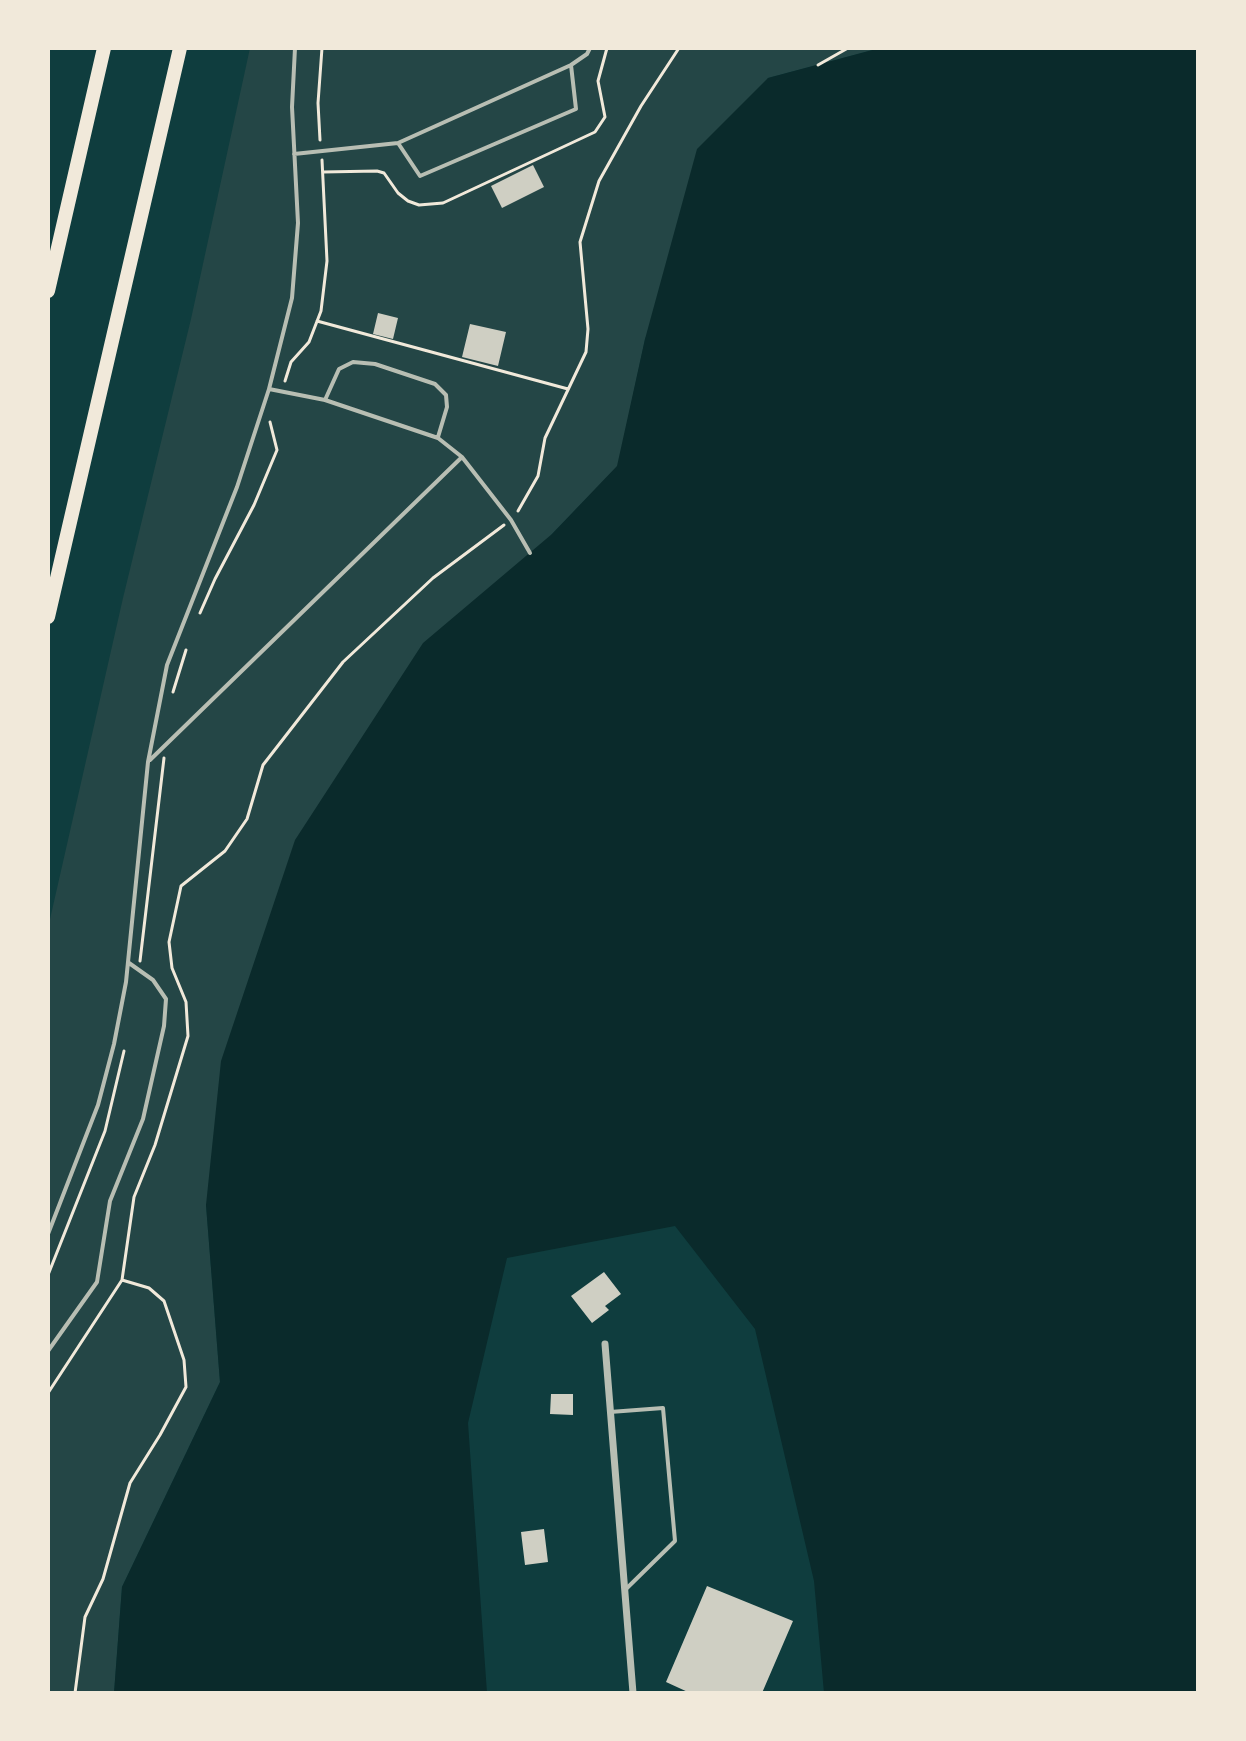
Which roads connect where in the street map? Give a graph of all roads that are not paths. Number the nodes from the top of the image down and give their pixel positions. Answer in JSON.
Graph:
{"nodes":[{"id":1,"x":104,"y":48,"type":"edge"},
{"id":2,"x":180,"y":48,"type":"edge"},
{"id":3,"x":295,"y":48,"type":"edge"},
{"id":4,"x":590,"y":48,"type":"edge"},
{"id":5,"x":571,"y":65,"type":"junction"},
{"id":6,"x":398,"y":143,"type":"junction"},
{"id":7,"x":294,"y":154,"type":"junction"},
{"id":8,"x":48,"y":291,"type":"edge"},
{"id":9,"x":269,"y":389,"type":"junction"},
{"id":10,"x":325,"y":400,"type":"junction"},
{"id":11,"x":438,"y":438,"type":"junction"},
{"id":12,"x":462,"y":457,"type":"junction"},
{"id":13,"x":530,"y":553,"type":"dead end"},
{"id":14,"x":48,"y":617,"type":"edge"},
{"id":15,"x":148,"y":762,"type":"junction"},
{"id":16,"x":129,"y":963,"type":"junction"},
{"id":17,"x":48,"y":1234,"type":"edge"},
{"id":18,"x":605,"y":1344,"type":"dead end"},
{"id":19,"x":48,"y":1351,"type":"edge"},
{"id":20,"x":610,"y":1412,"type":"junction"},
{"id":21,"x":625,"y":1591,"type":"junction"},
{"id":22,"x":633,"y":1693,"type":"edge"}],
"edges":[{"from":1,"to":8,"type":"highway"},
{"from":2,"to":14,"type":"highway"},
{"from":3,"to":7,"type":"lane"},
{"from":4,"to":5,"type":"lane"},
{"from":5,"to":6,"type":"lane"},
{"from":5,"to":6,"type":"lane"},
{"from":6,"to":7,"type":"lane"},
{"from":7,"to":9,"type":"lane"},
{"from":9,"to":10,"type":"lane"},
{"from":9,"to":15,"type":"lane"},
{"from":10,"to":11,"type":"lane"},
{"from":10,"to":11,"type":"lane"},
{"from":11,"to":12,"type":"lane"},
{"from":12,"to":13,"type":"lane"},
{"from":12,"to":15,"type":"lane"},
{"from":15,"to":16,"type":"lane"},
{"from":16,"to":17,"type":"lane"},
{"from":16,"to":19,"type":"lane"},
{"from":18,"to":20,"type":"street"},
{"from":20,"to":21,"type":"street"},
{"from":20,"to":21,"type":"lane"},
{"from":21,"to":22,"type":"street"}]}
